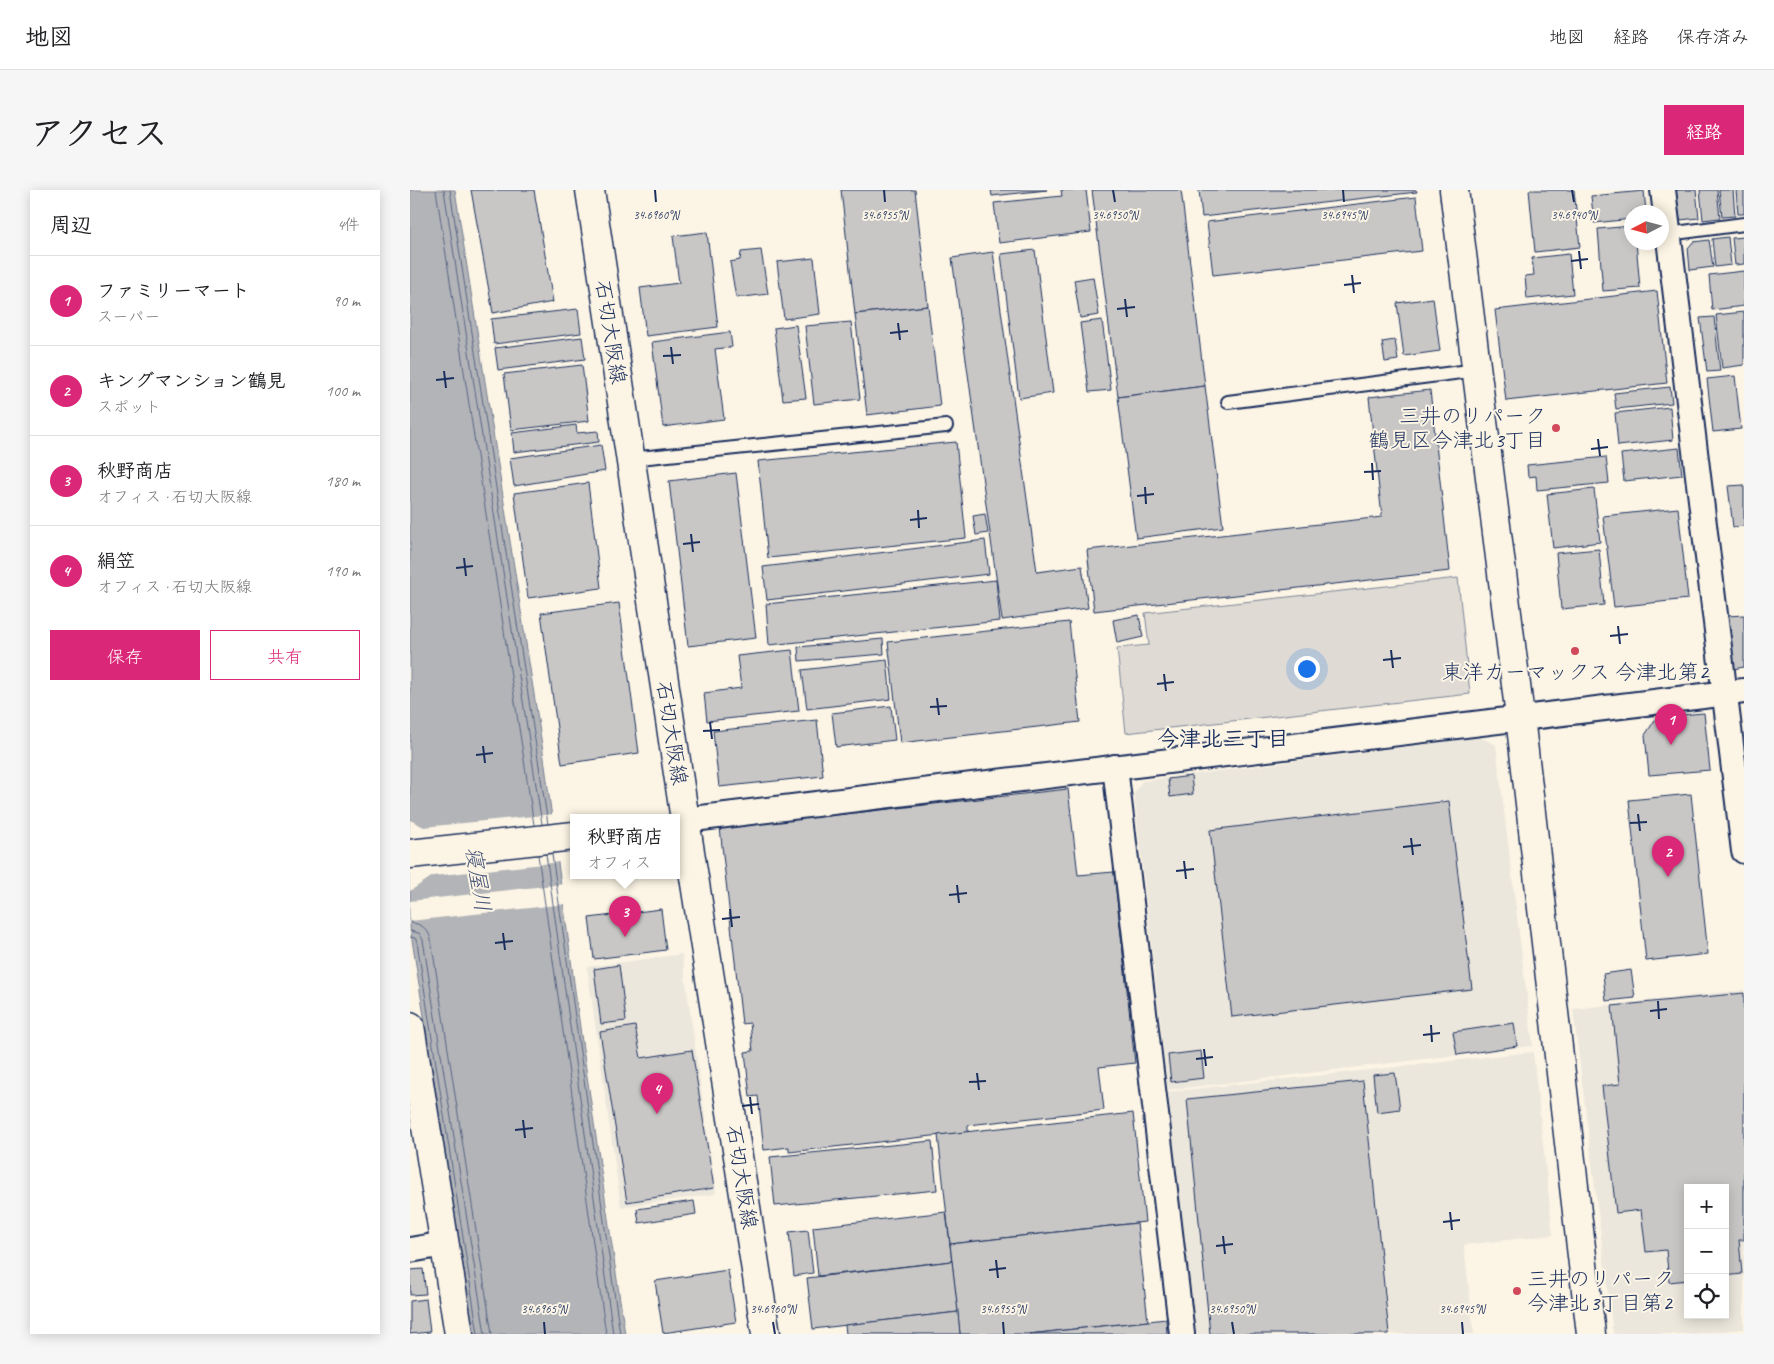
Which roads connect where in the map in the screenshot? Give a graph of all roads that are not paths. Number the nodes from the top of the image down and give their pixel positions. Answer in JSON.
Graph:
{"nodes":[{"id":1,"x":590,"y":190,"type":"edge"},
{"id":2,"x":1454,"y":190,"type":"edge"},
{"id":3,"x":1663,"y":190,"type":"edge"},
{"id":4,"x":1665,"y":205,"type":"edge"},
{"id":5,"x":1744,"y":224,"type":"edge"},
{"id":6,"x":1669,"y":234,"type":"edge"},
{"id":7,"x":1669,"y":241,"type":"edge"},
{"id":8,"x":1476,"y":370,"type":"junction"},
{"id":9,"x":1228,"y":402,"type":"dead end"},
{"id":10,"x":946,"y":426,"type":"dead end"},
{"id":11,"x":630,"y":459,"type":"junction"},
{"id":12,"x":1734,"y":692,"type":"edge"},
{"id":13,"x":1520,"y":717,"type":"junction"},
{"id":14,"x":1115,"y":767,"type":"junction"},
{"id":15,"x":681,"y":820,"type":"edge"},
{"id":16,"x":569,"y":836,"type":"edge"},
{"id":17,"x":1744,"y":851,"type":"edge"},
{"id":18,"x":410,"y":854,"type":"edge"},
{"id":19,"x":410,"y":1026,"type":"edge"},
{"id":20,"x":444,"y":1244,"type":"junction"},
{"id":21,"x":410,"y":1250,"type":"edge"},
{"id":22,"x":459,"y":1334,"type":"edge"},
{"id":23,"x":766,"y":1334,"type":"edge"},
{"id":24,"x":1182,"y":1334,"type":"edge"},
{"id":25,"x":1591,"y":1334,"type":"edge"}],
"edges":[{"from":1,"to":11,"type":"street","name":"石切大阪線"},
{"from":2,"to":8,"type":"street"},
{"from":3,"to":4,"type":"street"},
{"from":5,"to":6,"type":"lane"},
{"from":7,"to":12,"type":"street"},
{"from":8,"to":9,"type":"lane"},
{"from":8,"to":13,"type":"street"},
{"from":10,"to":11,"type":"lane"},
{"from":11,"to":15,"type":"street","name":"石切大阪線"},
{"from":12,"to":13,"type":"street"},
{"from":12,"to":17,"type":"street"},
{"from":13,"to":14,"type":"street"},
{"from":13,"to":25,"type":"street"},
{"from":14,"to":15,"type":"street"},
{"from":14,"to":24,"type":"street"},
{"from":15,"to":23,"type":"street","name":"石切大阪線"},
{"from":16,"to":18,"type":"street"},
{"from":19,"to":20,"type":"street"},
{"from":20,"to":21,"type":"street"},
{"from":20,"to":22,"type":"street"}]}
